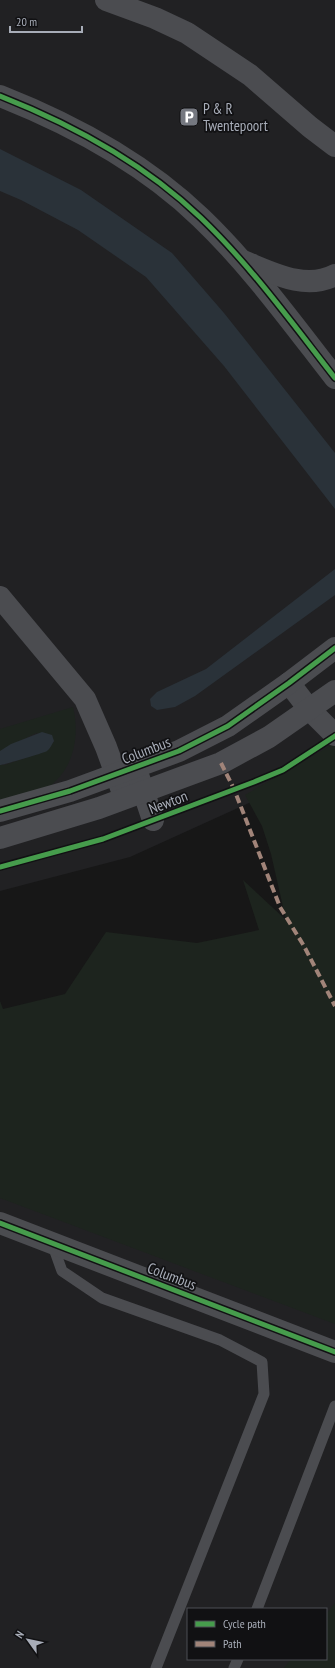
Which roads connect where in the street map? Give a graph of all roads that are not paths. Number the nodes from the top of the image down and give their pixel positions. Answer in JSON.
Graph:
{"nodes":[{"id":1,"x":106,"y":0,"type":"edge"},
{"id":2,"x":0,"y":96,"type":"edge"},
{"id":3,"x":310,"y":127,"type":"junction"},
{"id":4,"x":335,"y":146,"type":"edge"},
{"id":5,"x":335,"y":160,"type":"edge"},
{"id":6,"x":240,"y":259,"type":"junction"},
{"id":7,"x":335,"y":275,"type":"edge"},
{"id":8,"x":335,"y":378,"type":"edge"},
{"id":9,"x":0,"y":597,"type":"edge"},
{"id":10,"x":335,"y":648,"type":"edge"},
{"id":11,"x":289,"y":683,"type":"junction"},
{"id":12,"x":335,"y":691,"type":"edge"},
{"id":13,"x":309,"y":709,"type":"junction"},
{"id":14,"x":335,"y":735,"type":"edge"},
{"id":15,"x":126,"y":770,"type":"junction"},
{"id":16,"x":134,"y":795,"type":"junction"},
{"id":17,"x":0,"y":811,"type":"edge"},
{"id":18,"x":153,"y":820,"type":"dead end"},
{"id":19,"x":0,"y":838,"type":"edge"},
{"id":20,"x":0,"y":1223,"type":"edge"},
{"id":21,"x":51,"y":1242,"type":"junction"},
{"id":22,"x":335,"y":1352,"type":"edge"},
{"id":23,"x":335,"y":1406,"type":"edge"},
{"id":24,"x":257,"y":1608,"type":"edge"},
{"id":25,"x":156,"y":1668,"type":"edge"}],
"edges":[{"from":1,"to":3,"type":"street"},
{"from":2,"to":6,"type":"street"},
{"from":3,"to":4,"type":"street"},
{"from":3,"to":5,"type":"street"},
{"from":6,"to":7,"type":"street"},
{"from":6,"to":8,"type":"street"},
{"from":9,"to":15,"type":"street"},
{"from":10,"to":11,"type":"street"},
{"from":11,"to":13,"type":"street"},
{"from":11,"to":15,"type":"street","name":"Columbus"},
{"from":12,"to":13,"type":"street"},
{"from":13,"to":14,"type":"street"},
{"from":13,"to":16,"type":"street"},
{"from":15,"to":16,"type":"street","name":"Columbus"},
{"from":15,"to":17,"type":"street","name":"Columbus"},
{"from":16,"to":18,"type":"street","name":"Columbus"},
{"from":16,"to":19,"type":"street"},
{"from":20,"to":21,"type":"street","name":"Columbus"},
{"from":21,"to":22,"type":"street","name":"Columbus"},
{"from":21,"to":25,"type":"lane"},
{"from":23,"to":24,"type":"lane"}]}
